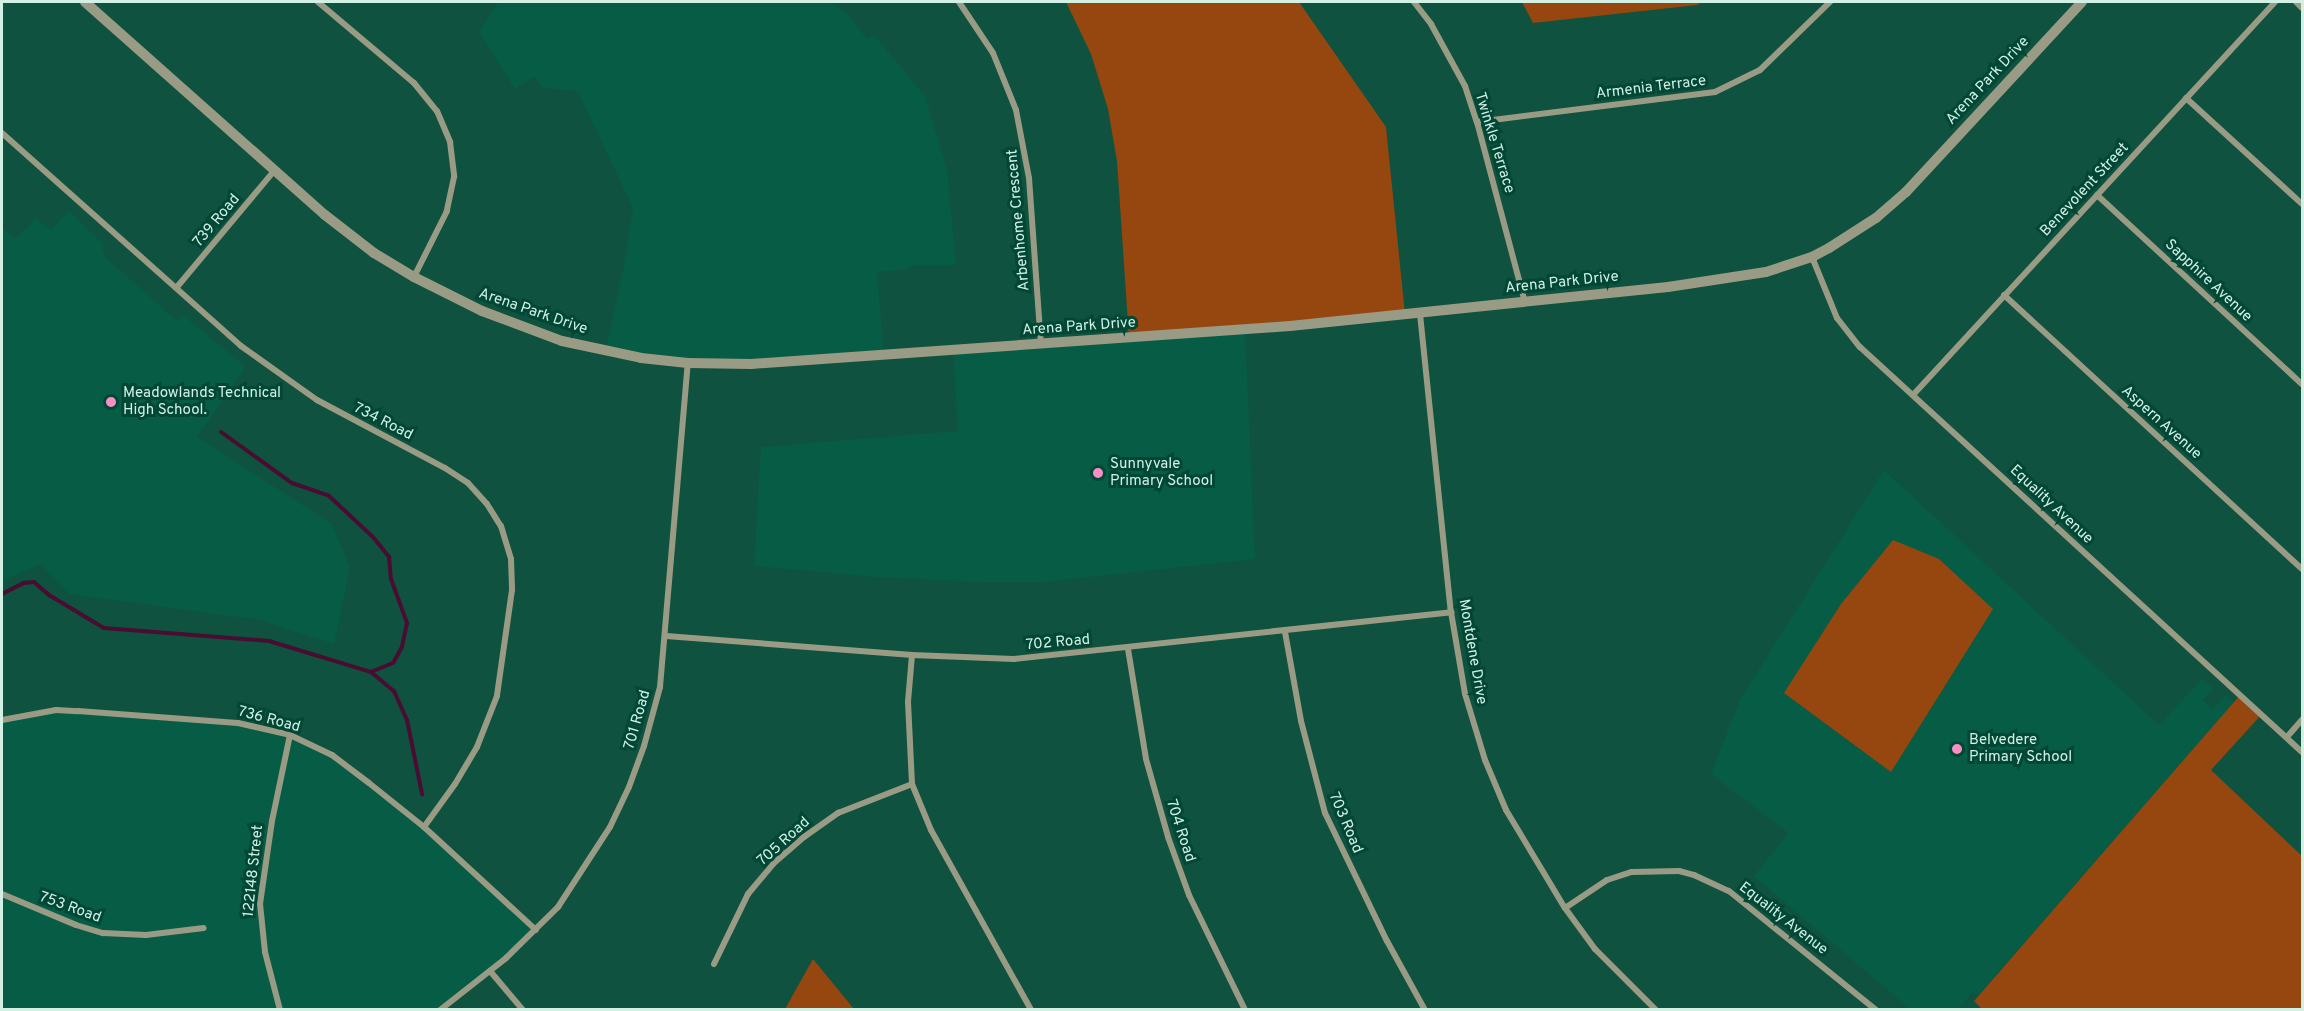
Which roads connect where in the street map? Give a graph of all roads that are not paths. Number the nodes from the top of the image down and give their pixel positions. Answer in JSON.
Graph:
{"nodes":[{"id":1,"x":86,"y":2,"type":"edge"},
{"id":2,"x":318,"y":2,"type":"edge"},
{"id":3,"x":959,"y":2,"type":"edge"},
{"id":4,"x":1414,"y":2,"type":"edge"},
{"id":5,"x":1830,"y":2,"type":"edge"},
{"id":6,"x":2082,"y":2,"type":"edge"},
{"id":7,"x":2275,"y":2,"type":"edge"},
{"id":8,"x":2296,"y":2,"type":"edge"},
{"id":9,"x":2302,"y":8,"type":"edge"},
{"id":10,"x":2186,"y":98,"type":"junction"},
{"id":11,"x":1477,"y":122,"type":"junction"},
{"id":12,"x":2,"y":133,"type":"edge"},
{"id":13,"x":275,"y":170,"type":"junction"},
{"id":14,"x":2097,"y":195,"type":"junction"},
{"id":15,"x":2302,"y":204,"type":"edge"},
{"id":16,"x":1812,"y":257,"type":"junction"},
{"id":17,"x":414,"y":278,"type":"junction"},
{"id":18,"x":177,"y":287,"type":"junction"},
{"id":19,"x":2004,"y":295,"type":"junction"},
{"id":20,"x":1526,"y":302,"type":"junction"},
{"id":21,"x":1420,"y":314,"type":"junction"},
{"id":22,"x":1041,"y":344,"type":"junction"},
{"id":23,"x":688,"y":363,"type":"junction"},
{"id":24,"x":2302,"y":384,"type":"edge"},
{"id":25,"x":1912,"y":395,"type":"junction"},
{"id":26,"x":2302,"y":569,"type":"edge"},
{"id":27,"x":1451,"y":612,"type":"junction"},
{"id":28,"x":1285,"y":632,"type":"junction"},
{"id":29,"x":666,"y":636,"type":"junction"},
{"id":30,"x":1128,"y":648,"type":"junction"},
{"id":31,"x":912,"y":655,"type":"junction"},
{"id":32,"x":2,"y":720,"type":"edge"},
{"id":33,"x":2302,"y":720,"type":"edge"},
{"id":34,"x":291,"y":735,"type":"junction"},
{"id":35,"x":2287,"y":737,"type":"junction"},
{"id":36,"x":2302,"y":752,"type":"edge"},
{"id":37,"x":912,"y":784,"type":"junction"},
{"id":38,"x":424,"y":827,"type":"junction"},
{"id":39,"x":2,"y":894,"type":"edge"},
{"id":40,"x":1565,"y":908,"type":"junction"},
{"id":41,"x":204,"y":928,"type":"dead end"},
{"id":42,"x":536,"y":930,"type":"junction"},
{"id":43,"x":714,"y":964,"type":"dead end"},
{"id":44,"x":490,"y":971,"type":"junction"},
{"id":45,"x":280,"y":1010,"type":"edge"},
{"id":46,"x":440,"y":1010,"type":"edge"},
{"id":47,"x":523,"y":1010,"type":"edge"},
{"id":48,"x":1031,"y":1010,"type":"edge"},
{"id":49,"x":1245,"y":1010,"type":"edge"},
{"id":50,"x":1425,"y":1010,"type":"edge"},
{"id":51,"x":1656,"y":1010,"type":"edge"},
{"id":52,"x":1876,"y":1010,"type":"edge"}],
"edges":[{"from":1,"to":13,"type":"street","name":"Arena Park Drive"},
{"from":2,"to":17,"type":"street"},
{"from":3,"to":22,"type":"street","name":"Arbenhome Crescent"},
{"from":4,"to":11,"type":"street","name":"Twinkle Terrace"},
{"from":5,"to":11,"type":"street","name":"Armenia Terrace"},
{"from":6,"to":16,"type":"street","name":"Arena Park Drive"},
{"from":7,"to":10,"type":"street","name":"Benevolent Street"},
{"from":8,"to":9,"type":"street"},
{"from":10,"to":14,"type":"street","name":"Benevolent Street"},
{"from":10,"to":15,"type":"street"},
{"from":11,"to":20,"type":"street","name":"Twinkle Terrace"},
{"from":12,"to":18,"type":"street","name":"734 Road"},
{"from":13,"to":17,"type":"street","name":"Arena Park Drive"},
{"from":13,"to":18,"type":"street","name":"739 Road"},
{"from":14,"to":19,"type":"street","name":"Benevolent Street"},
{"from":14,"to":24,"type":"street","name":"Sapphire Avenue"},
{"from":16,"to":20,"type":"street","name":"Arena Park Drive"},
{"from":16,"to":25,"type":"street","name":"Equality Avenue"},
{"from":17,"to":23,"type":"street","name":"Arena Park Drive"},
{"from":18,"to":38,"type":"street","name":"734 Road"},
{"from":19,"to":25,"type":"street","name":"Benevolent Street"},
{"from":19,"to":26,"type":"street","name":"Aspern Avenue"},
{"from":20,"to":21,"type":"street","name":"Arena Park Drive"},
{"from":21,"to":22,"type":"street","name":"Arena Park Drive"},
{"from":21,"to":27,"type":"street","name":"Montdene Drive"},
{"from":22,"to":23,"type":"street","name":"Arena Park Drive"},
{"from":23,"to":29,"type":"street","name":"701 Road"},
{"from":25,"to":35,"type":"street","name":"Equality Avenue"},
{"from":27,"to":28,"type":"street","name":"702 Road"},
{"from":27,"to":40,"type":"street","name":"Montdene Drive"},
{"from":28,"to":30,"type":"street","name":"702 Road"},
{"from":28,"to":50,"type":"street","name":"703 Road"},
{"from":29,"to":31,"type":"street","name":"702 Road"},
{"from":29,"to":42,"type":"street","name":"701 Road"},
{"from":30,"to":31,"type":"street","name":"702 Road"},
{"from":30,"to":49,"type":"street","name":"704 Road"},
{"from":31,"to":37,"type":"street"},
{"from":32,"to":34,"type":"street","name":"736 Road"},
{"from":33,"to":35,"type":"street"},
{"from":34,"to":38,"type":"street","name":"736 Road"},
{"from":34,"to":45,"type":"street","name":"122148 Street"},
{"from":35,"to":36,"type":"street","name":"Equality Avenue"},
{"from":37,"to":43,"type":"street","name":"705 Road"},
{"from":37,"to":48,"type":"street"},
{"from":38,"to":42,"type":"street","name":"736 Road"},
{"from":39,"to":41,"type":"street","name":"753 Road"},
{"from":40,"to":51,"type":"street","name":"Montdene Drive"},
{"from":40,"to":52,"type":"street","name":"Equality Avenue"},
{"from":42,"to":44,"type":"street","name":"701 Road"},
{"from":44,"to":46,"type":"street","name":"701 Road"},
{"from":44,"to":47,"type":"street"}]}
